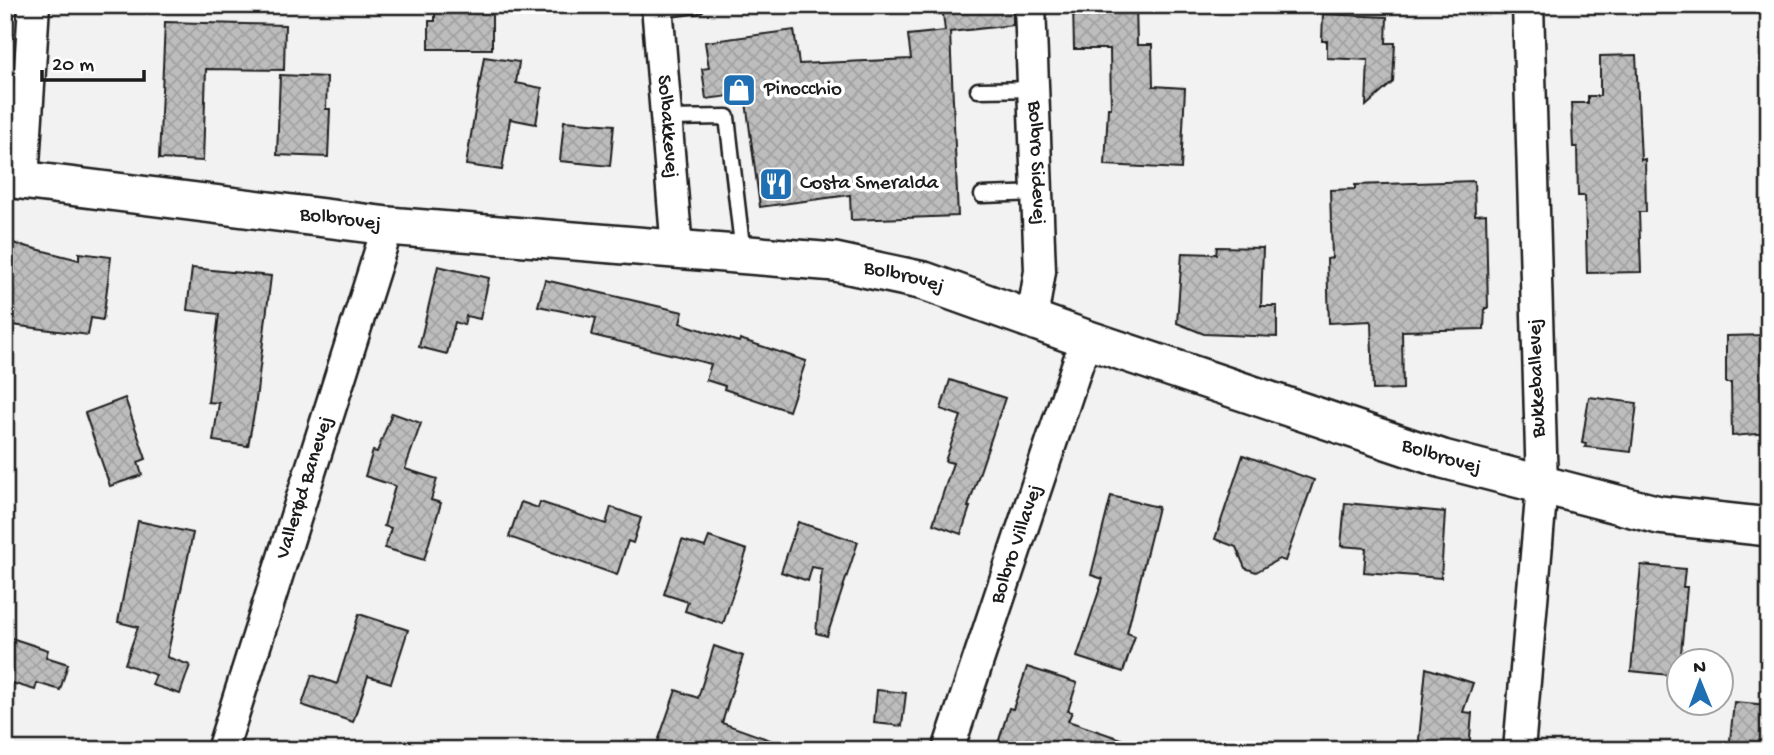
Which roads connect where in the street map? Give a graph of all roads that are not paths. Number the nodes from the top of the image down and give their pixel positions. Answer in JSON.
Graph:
{"nodes":[{"id":1,"x":34,"y":5,"type":"edge"},
{"id":2,"x":697,"y":5,"type":"edge"},
{"id":3,"x":1030,"y":5,"type":"edge"},
{"id":4,"x":1528,"y":5,"type":"edge"},
{"id":5,"x":657,"y":8,"type":"edge"},
{"id":6,"x":1033,"y":89,"type":"junction"},
{"id":7,"x":978,"y":90,"type":"dead end"},
{"id":8,"x":667,"y":118,"type":"junction"},
{"id":9,"x":14,"y":179,"type":"edge"},
{"id":10,"x":1037,"y":193,"type":"junction"},
{"id":11,"x":982,"y":195,"type":"dead end"},
{"id":12,"x":388,"y":226,"type":"junction"},
{"id":13,"x":677,"y":250,"type":"junction"},
{"id":14,"x":743,"y":255,"type":"junction"},
{"id":15,"x":1031,"y":319,"type":"junction"},
{"id":16,"x":1086,"y":339,"type":"junction"},
{"id":17,"x":1542,"y":486,"type":"junction"},
{"id":18,"x":1769,"y":527,"type":"edge"},
{"id":19,"x":222,"y":750,"type":"edge"},
{"id":20,"x":948,"y":750,"type":"edge"},
{"id":21,"x":1519,"y":750,"type":"edge"}],
"edges":[{"from":1,"to":9,"type":"street"},
{"from":2,"to":5,"type":"lane"},
{"from":3,"to":6,"type":"street","name":"Bolbro Sidevej"},
{"from":4,"to":17,"type":"street","name":"Bukkeballevej"},
{"from":5,"to":8,"type":"street","name":"Solbakkevej"},
{"from":6,"to":7,"type":"lane"},
{"from":6,"to":10,"type":"street","name":"Bolbro Sidevej"},
{"from":8,"to":13,"type":"street","name":"Solbakkevej"},
{"from":8,"to":14,"type":"lane"},
{"from":9,"to":12,"type":"street","name":"Bolbrovej"},
{"from":10,"to":11,"type":"lane"},
{"from":10,"to":15,"type":"street","name":"Bolbro Sidevej"},
{"from":12,"to":13,"type":"street","name":"Bolbrovej"},
{"from":12,"to":19,"type":"street","name":"Vallerød Banevej"},
{"from":13,"to":14,"type":"street","name":"Bolbrovej"},
{"from":14,"to":15,"type":"street","name":"Bolbrovej"},
{"from":15,"to":16,"type":"street","name":"Bolbrovej"},
{"from":16,"to":17,"type":"street","name":"Bolbrovej"},
{"from":16,"to":20,"type":"street","name":"Bolbro Villavej"},
{"from":17,"to":18,"type":"street","name":"Bolbrovej"},
{"from":17,"to":21,"type":"street","name":"Bukkeballevej"}]}
